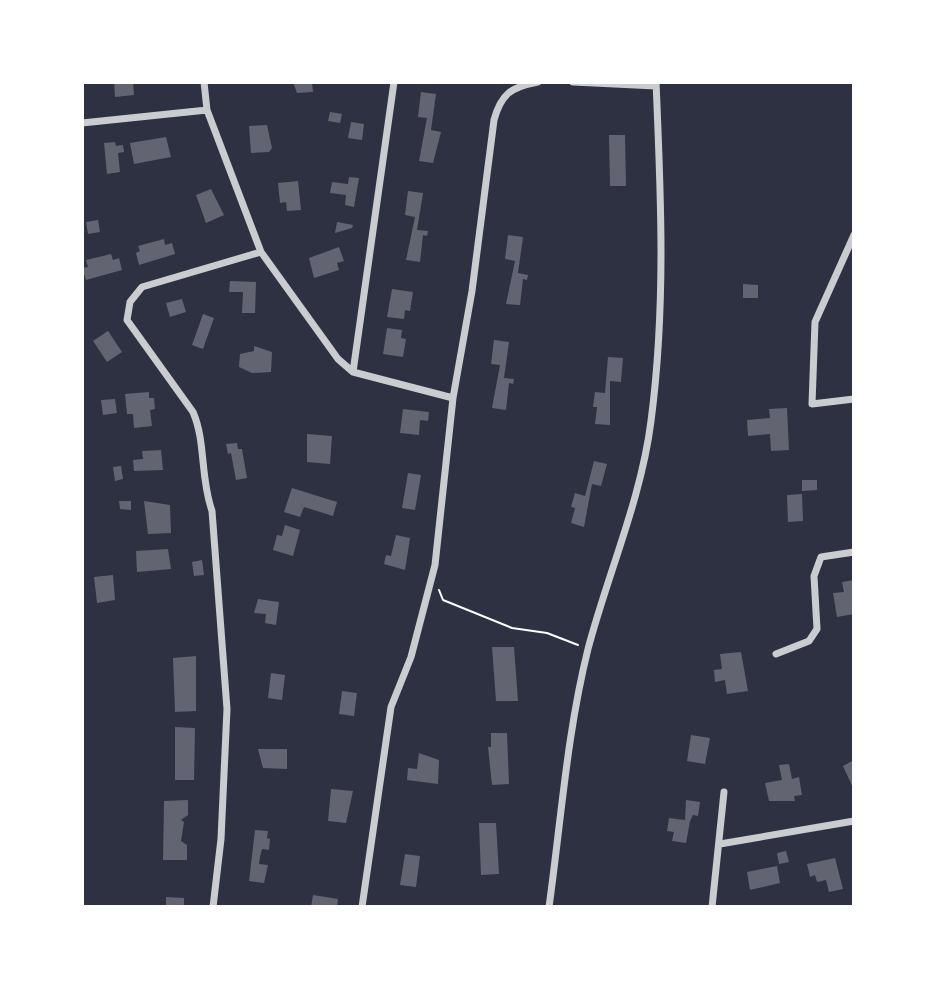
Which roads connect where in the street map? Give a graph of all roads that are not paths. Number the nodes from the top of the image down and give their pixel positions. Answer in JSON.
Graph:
{"nodes":[{"id":1,"x":204,"y":82,"type":"edge"},
{"id":2,"x":394,"y":82,"type":"edge"},
{"id":3,"x":538,"y":82,"type":"edge"},
{"id":4,"x":573,"y":82,"type":"edge"},
{"id":5,"x":656,"y":84,"type":"edge"},
{"id":6,"x":207,"y":110,"type":"junction"},
{"id":7,"x":82,"y":123,"type":"edge"},
{"id":8,"x":854,"y":235,"type":"edge"},
{"id":9,"x":261,"y":252,"type":"junction"},
{"id":10,"x":353,"y":372,"type":"junction"},
{"id":11,"x":453,"y":398,"type":"junction"},
{"id":12,"x":854,"y":399,"type":"edge"},
{"id":13,"x":854,"y":552,"type":"edge"},
{"id":14,"x":776,"y":654,"type":"dead end"},
{"id":15,"x":724,"y":792,"type":"dead end"},
{"id":16,"x":854,"y":821,"type":"edge"},
{"id":17,"x":720,"y":844,"type":"junction"},
{"id":18,"x":213,"y":907,"type":"edge"},
{"id":19,"x":362,"y":907,"type":"edge"},
{"id":20,"x":549,"y":907,"type":"edge"},
{"id":21,"x":712,"y":907,"type":"edge"}],
"edges":[{"from":1,"to":6,"type":"street"},
{"from":2,"to":10,"type":"street"},
{"from":3,"to":11,"type":"street"},
{"from":4,"to":5,"type":"street"},
{"from":5,"to":20,"type":"street"},
{"from":6,"to":7,"type":"street"},
{"from":6,"to":9,"type":"street"},
{"from":8,"to":12,"type":"street"},
{"from":9,"to":10,"type":"street"},
{"from":9,"to":18,"type":"street"},
{"from":10,"to":11,"type":"street"},
{"from":11,"to":19,"type":"street"},
{"from":13,"to":14,"type":"street"},
{"from":15,"to":17,"type":"street"},
{"from":16,"to":17,"type":"street"},
{"from":17,"to":21,"type":"street"}]}
